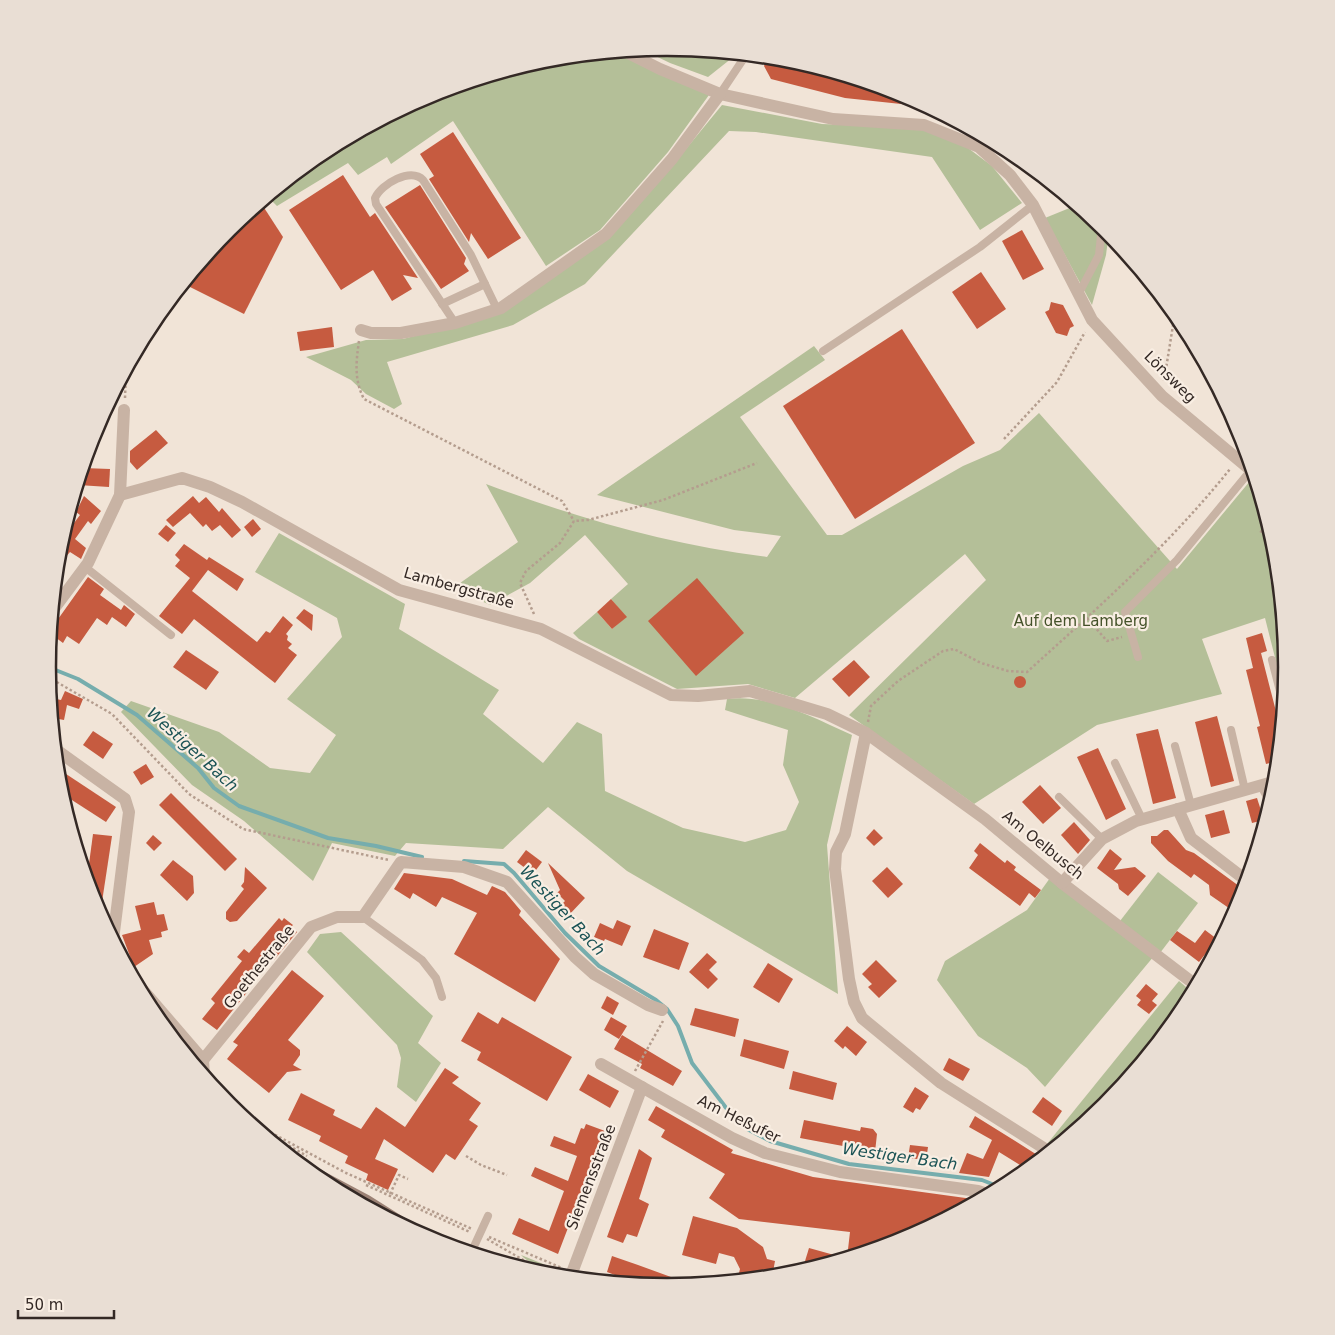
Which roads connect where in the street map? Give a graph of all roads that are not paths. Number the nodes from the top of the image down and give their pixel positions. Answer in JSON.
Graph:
{"nodes":[{"id":1,"x":637,"y":58,"type":"edge"},
{"id":2,"x":742,"y":61,"type":"edge"},
{"id":3,"x":720,"y":94,"type":"junction"},
{"id":4,"x":1033,"y":206,"type":"junction"},
{"id":5,"x":1101,"y":236,"type":"edge"},
{"id":6,"x":485,"y":284,"type":"junction"},
{"id":7,"x":1078,"y":295,"type":"junction"},
{"id":8,"x":442,"y":304,"type":"junction"},
{"id":9,"x":497,"y":309,"type":"junction"},
{"id":10,"x":454,"y":322,"type":"junction"},
{"id":11,"x":361,"y":330,"type":"road end"},
{"id":12,"x":823,"y":351,"type":"dead end"},
{"id":13,"x":124,"y":410,"type":"road end"},
{"id":14,"x":1243,"y":464,"type":"edge"},
{"id":15,"x":1248,"y":476,"type":"edge"},
{"id":16,"x":120,"y":495,"type":"junction"},
{"id":17,"x":85,"y":567,"type":"junction"},
{"id":18,"x":60,"y":601,"type":"edge"},
{"id":19,"x":171,"y":635,"type":"dead end"},
{"id":20,"x":1138,"y":657,"type":"dead end"},
{"id":21,"x":1272,"y":660,"type":"dead end"},
{"id":22,"x":1278,"y":684,"type":"edge"},
{"id":23,"x":1231,"y":730,"type":"dead end"},
{"id":24,"x":866,"y":733,"type":"junction"},
{"id":25,"x":1175,"y":746,"type":"dead end"},
{"id":26,"x":62,"y":753,"type":"edge"},
{"id":27,"x":1116,"y":763,"type":"dead end"},
{"id":28,"x":1268,"y":784,"type":"edge"},
{"id":29,"x":1261,"y":786,"type":"junction"},
{"id":30,"x":1246,"y":790,"type":"junction"},
{"id":31,"x":1265,"y":794,"type":"edge"},
{"id":32,"x":1059,"y":797,"type":"dead end"},
{"id":33,"x":1191,"y":805,"type":"junction"},
{"id":34,"x":1178,"y":809,"type":"junction"},
{"id":35,"x":1142,"y":819,"type":"junction"},
{"id":36,"x":1102,"y":839,"type":"junction"},
{"id":37,"x":1241,"y":877,"type":"edge"},
{"id":38,"x":1062,"y":883,"type":"junction"},
{"id":39,"x":363,"y":917,"type":"junction"},
{"id":40,"x":115,"y":928,"type":"edge"},
{"id":41,"x":1192,"y":982,"type":"edge"},
{"id":42,"x":442,"y":997,"type":"dead end"},
{"id":43,"x":662,"y":1010,"type":"road end"},
{"id":44,"x":165,"y":1016,"type":"edge"},
{"id":45,"x":204,"y":1060,"type":"junction"},
{"id":46,"x":601,"y":1064,"type":"dead end"},
{"id":47,"x":204,"y":1066,"type":"edge"},
{"id":48,"x":642,"y":1081,"type":"junction"},
{"id":49,"x":1044,"y":1148,"type":"edge"},
{"id":50,"x":981,"y":1192,"type":"edge"},
{"id":51,"x":488,"y":1216,"type":"dead end"},
{"id":52,"x":474,"y":1247,"type":"edge"},
{"id":53,"x":571,"y":1271,"type":"edge"}],
"edges":[{"from":1,"to":3,"type":"street","name":"Lönsweg"},
{"from":2,"to":3,"type":"lane"},
{"from":3,"to":4,"type":"street","name":"Lönsweg"},
{"from":3,"to":9,"type":"street"},
{"from":4,"to":7,"type":"street","name":"Lönsweg"},
{"from":4,"to":12,"type":"lane"},
{"from":5,"to":7,"type":"lane"},
{"from":6,"to":8,"type":"lane"},
{"from":6,"to":8,"type":"lane"},
{"from":6,"to":9,"type":"lane"},
{"from":7,"to":14,"type":"street","name":"Lönsweg"},
{"from":8,"to":10,"type":"lane"},
{"from":9,"to":10,"type":"street"},
{"from":10,"to":11,"type":"street"},
{"from":13,"to":16,"type":"street"},
{"from":15,"to":20,"type":"lane"},
{"from":16,"to":17,"type":"street"},
{"from":16,"to":24,"type":"street","name":"Lambergstraße"},
{"from":17,"to":18,"type":"street"},
{"from":17,"to":19,"type":"lane"},
{"from":21,"to":22,"type":"lane"},
{"from":23,"to":30,"type":"lane"},
{"from":24,"to":38,"type":"street","name":"Am Oelbusch"},
{"from":24,"to":49,"type":"street"},
{"from":25,"to":33,"type":"lane"},
{"from":26,"to":40,"type":"street"},
{"from":27,"to":35,"type":"lane"},
{"from":28,"to":29,"type":"street"},
{"from":29,"to":30,"type":"street"},
{"from":29,"to":31,"type":"lane"},
{"from":30,"to":33,"type":"street"},
{"from":32,"to":36,"type":"lane"},
{"from":33,"to":34,"type":"street"},
{"from":34,"to":35,"type":"street"},
{"from":34,"to":37,"type":"street"},
{"from":35,"to":36,"type":"street"},
{"from":36,"to":38,"type":"street"},
{"from":38,"to":41,"type":"street","name":"Am Oelbusch"},
{"from":39,"to":42,"type":"lane"},
{"from":39,"to":43,"type":"street"},
{"from":39,"to":45,"type":"street","name":"Goethestraße"},
{"from":44,"to":45,"type":"street"},
{"from":45,"to":47,"type":"street"},
{"from":46,"to":48,"type":"street","name":"Am Heßufer"},
{"from":48,"to":50,"type":"street","name":"Am Heßufer"},
{"from":48,"to":53,"type":"street","name":"Siemensstraße"},
{"from":51,"to":52,"type":"lane"}]}
